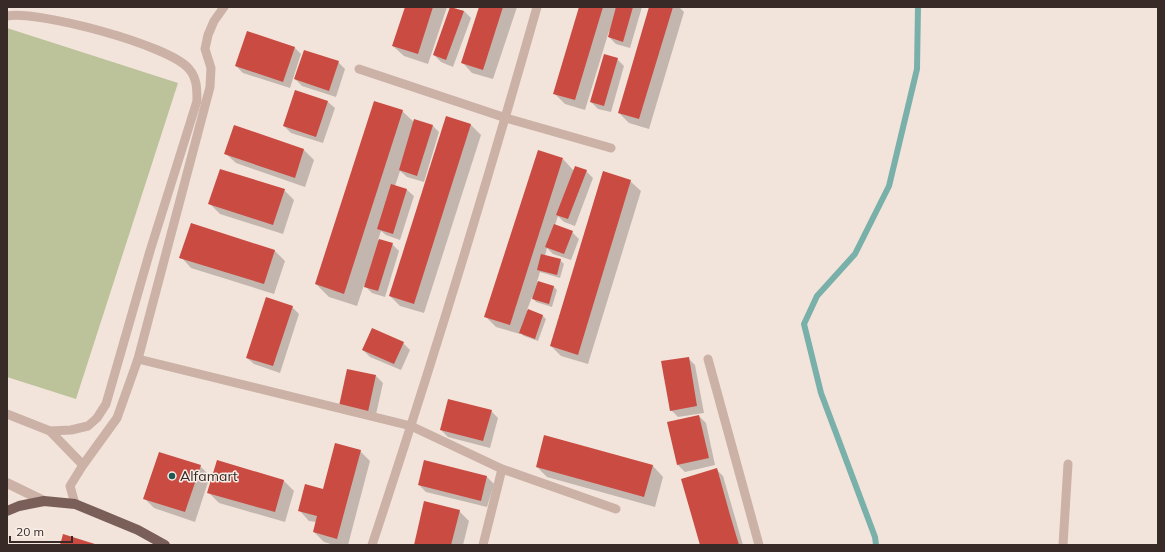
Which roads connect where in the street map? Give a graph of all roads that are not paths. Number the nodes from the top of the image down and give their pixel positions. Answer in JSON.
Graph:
{"nodes":[{"id":1,"x":224,"y":7,"type":"edge"},
{"id":2,"x":537,"y":7,"type":"edge"},
{"id":3,"x":7,"y":16,"type":"edge"},
{"id":4,"x":359,"y":69,"type":"dead end"},
{"id":5,"x":506,"y":118,"type":"junction"},
{"id":6,"x":611,"y":148,"type":"dead end"},
{"id":7,"x":138,"y":358,"type":"junction"},
{"id":8,"x":708,"y":358,"type":"dead end"},
{"id":9,"x":7,"y":414,"type":"edge"},
{"id":10,"x":411,"y":426,"type":"junction"},
{"id":11,"x":50,"y":431,"type":"junction"},
{"id":12,"x":1068,"y":464,"type":"dead end"},
{"id":13,"x":83,"y":465,"type":"junction"},
{"id":14,"x":502,"y":469,"type":"junction"},
{"id":15,"x":7,"y":484,"type":"edge"},
{"id":16,"x":44,"y":501,"type":"junction"},
{"id":17,"x":75,"y":504,"type":"junction"},
{"id":18,"x":616,"y":509,"type":"dead end"},
{"id":19,"x":7,"y":511,"type":"edge"},
{"id":20,"x":165,"y":545,"type":"edge"},
{"id":21,"x":372,"y":545,"type":"edge"},
{"id":22,"x":483,"y":545,"type":"edge"},
{"id":23,"x":759,"y":545,"type":"edge"},
{"id":24,"x":1064,"y":545,"type":"edge"}],
"edges":[{"from":1,"to":7,"type":"lane"},
{"from":2,"to":5,"type":"lane"},
{"from":3,"to":11,"type":"lane"},
{"from":4,"to":5,"type":"lane"},
{"from":5,"to":6,"type":"lane"},
{"from":5,"to":10,"type":"lane"},
{"from":7,"to":10,"type":"lane"},
{"from":7,"to":13,"type":"lane"},
{"from":8,"to":23,"type":"lane"},
{"from":9,"to":11,"type":"lane"},
{"from":10,"to":14,"type":"lane"},
{"from":10,"to":21,"type":"lane"},
{"from":11,"to":13,"type":"lane"},
{"from":12,"to":24,"type":"lane"},
{"from":13,"to":17,"type":"lane"},
{"from":14,"to":18,"type":"lane"},
{"from":14,"to":22,"type":"lane"},
{"from":15,"to":16,"type":"street"},
{"from":16,"to":17,"type":"main road"},
{"from":16,"to":19,"type":"main road"},
{"from":17,"to":20,"type":"main road"}]}
